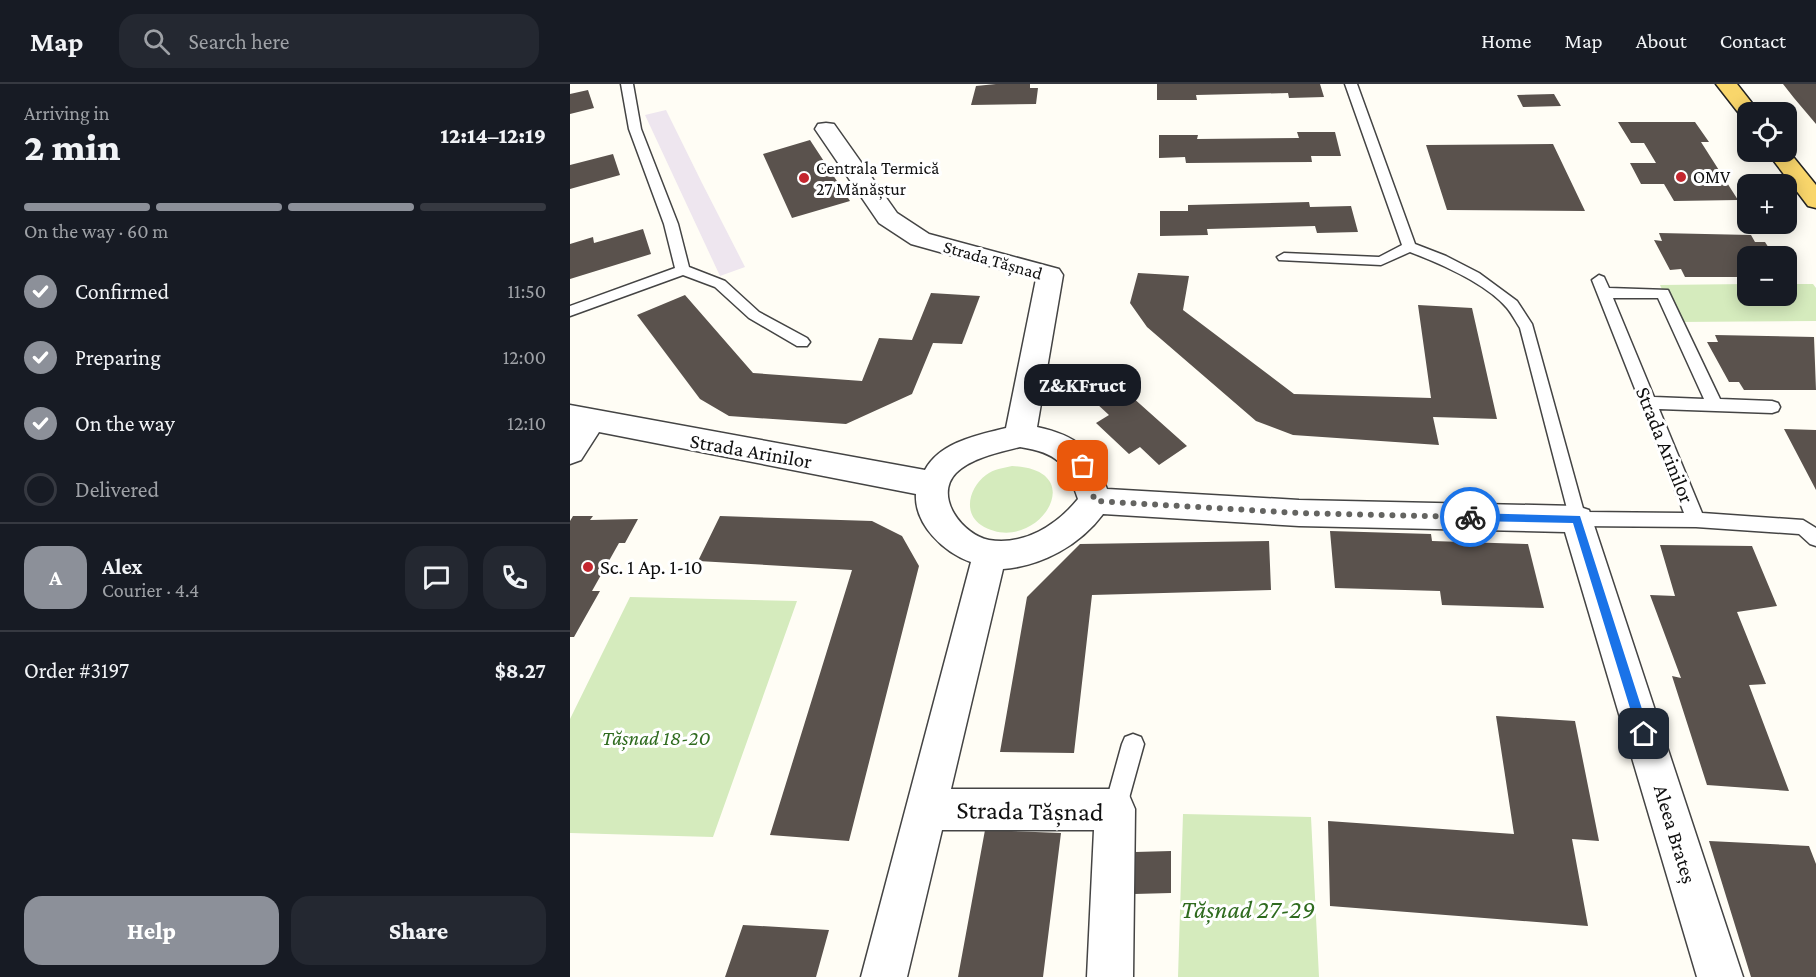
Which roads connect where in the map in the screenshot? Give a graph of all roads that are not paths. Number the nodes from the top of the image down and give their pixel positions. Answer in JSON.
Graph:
{"nodes":[{"id":1,"x":627,"y":84,"type":"edge"},
{"id":2,"x":1352,"y":84,"type":"edge"},
{"id":3,"x":1726,"y":84,"type":"edge"},
{"id":4,"x":1740,"y":102,"type":"edge"},
{"id":5,"x":826,"y":129,"type":"dead end"},
{"id":6,"x":1786,"y":162,"type":"edge"},
{"id":7,"x":1816,"y":201,"type":"edge"},
{"id":8,"x":1409,"y":247,"type":"junction"},
{"id":9,"x":1284,"y":257,"type":"dead end"},
{"id":10,"x":683,"y":270,"type":"junction"},
{"id":11,"x":570,"y":311,"type":"edge"},
{"id":12,"x":802,"y":342,"type":"dead end"},
{"id":13,"x":1648,"y":404,"type":"junction"},
{"id":14,"x":1715,"y":405,"type":"junction"},
{"id":15,"x":1772,"y":407,"type":"dead end"},
{"id":16,"x":580,"y":418,"type":"edge"},
{"id":17,"x":1020,"y":436,"type":"junction"},
{"id":18,"x":570,"y":452,"type":"edge"},
{"id":19,"x":932,"y":484,"type":"junction"},
{"id":20,"x":1095,"y":501,"type":"junction"},
{"id":21,"x":1577,"y":519,"type":"junction"},
{"id":22,"x":1696,"y":520,"type":"junction"},
{"id":23,"x":1816,"y":539,"type":"edge"},
{"id":24,"x":990,"y":554,"type":"junction"},
{"id":25,"x":1132,"y":744,"type":"dead end"},
{"id":26,"x":1115,"y":809,"type":"junction"},
{"id":27,"x":924,"y":810,"type":"junction"},
{"id":28,"x":884,"y":977,"type":"edge"},
{"id":29,"x":1110,"y":977,"type":"edge"},
{"id":30,"x":1720,"y":977,"type":"edge"}],
"edges":[{"from":1,"to":10,"type":"lane"},
{"from":2,"to":8,"type":"lane"},
{"from":3,"to":4,"type":"main road"},
{"from":5,"to":17,"type":"street","name":"Strada Tășnad"},
{"from":6,"to":7,"type":"main road"},
{"from":8,"to":9,"type":"lane"},
{"from":8,"to":21,"type":"lane"},
{"from":10,"to":11,"type":"lane"},
{"from":10,"to":12,"type":"lane"},
{"from":13,"to":14,"type":"lane"},
{"from":13,"to":14,"type":"lane","name":"Strada Arinilor"},
{"from":13,"to":22,"type":"lane","name":"Strada Arinilor"},
{"from":14,"to":15,"type":"lane"},
{"from":16,"to":18,"type":"street"},
{"from":16,"to":19,"type":"street","name":"Strada Arinilor"},
{"from":17,"to":19,"type":"street"},
{"from":17,"to":20,"type":"street"},
{"from":19,"to":24,"type":"street"},
{"from":20,"to":21,"type":"street","name":"Strada Arinilor"},
{"from":20,"to":24,"type":"street"},
{"from":21,"to":22,"type":"lane","name":"Strada Arinilor"},
{"from":21,"to":30,"type":"street","name":"Aleea Brateș"},
{"from":22,"to":23,"type":"lane"},
{"from":24,"to":27,"type":"street","name":"Strada Tășnad"},
{"from":25,"to":26,"type":"lane"},
{"from":26,"to":27,"type":"street","name":"Strada Tășnad"},
{"from":26,"to":29,"type":"street","name":"Strada Tășnad"},
{"from":27,"to":28,"type":"street","name":"Strada Tășnad"}]}
